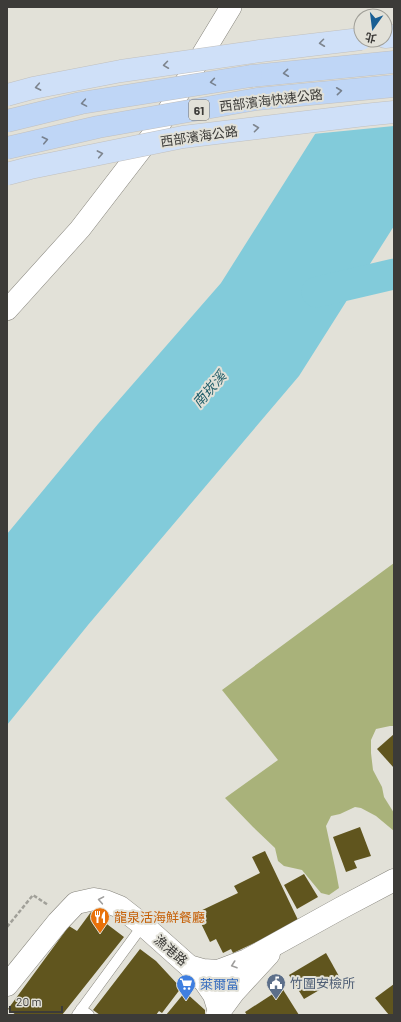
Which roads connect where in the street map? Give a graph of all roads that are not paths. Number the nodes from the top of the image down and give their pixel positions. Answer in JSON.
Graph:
{"nodes":[{"id":1,"x":231,"y":7,"type":"edge"},
{"id":2,"x":353,"y":40,"type":"edge"},
{"id":3,"x":394,"y":62,"type":"edge"},
{"id":4,"x":394,"y":86,"type":"edge"},
{"id":5,"x":7,"y":94,"type":"edge"},
{"id":6,"x":394,"y":112,"type":"edge"},
{"id":7,"x":7,"y":121,"type":"edge"},
{"id":8,"x":7,"y":148,"type":"edge"},
{"id":9,"x":7,"y":174,"type":"edge"},
{"id":10,"x":7,"y":310,"type":"edge"},
{"id":11,"x":394,"y":880,"type":"edge"},
{"id":12,"x":144,"y":926,"type":"junction"},
{"id":13,"x":281,"y":941,"type":"junction"},
{"id":14,"x":188,"y":966,"type":"junction"},
{"id":15,"x":7,"y":984,"type":"edge"},
{"id":16,"x":82,"y":1013,"type":"edge"},
{"id":17,"x":218,"y":1013,"type":"edge"}],
"edges":[{"from":1,"to":10,"type":"street"},
{"from":2,"to":5,"type":"main road","one_way":true,"bridge":true},
{"from":3,"to":7,"type":"highway","name":"西部濱海快速公路","number":"61","one_way":true,"bridge":true},
{"from":8,"to":4,"type":"highway","name":"西部濱海快速公路","number":"61","one_way":true,"bridge":true},
{"from":9,"to":6,"type":"main road","name":"西部濱海公路","number":"61","one_way":true,"bridge":true},
{"from":11,"to":13,"type":"street","name":"漁港路"},
{"from":12,"to":14,"type":"street","name":"漁港路"},
{"from":12,"to":15,"type":"street","name":"漁港路","one_way":true},
{"from":12,"to":16,"type":"lane"},
{"from":13,"to":14,"type":"street","name":"漁港路","one_way":true},
{"from":13,"to":17,"type":"street","name":"漁港路"},
{"from":14,"to":17,"type":"street"}]}
